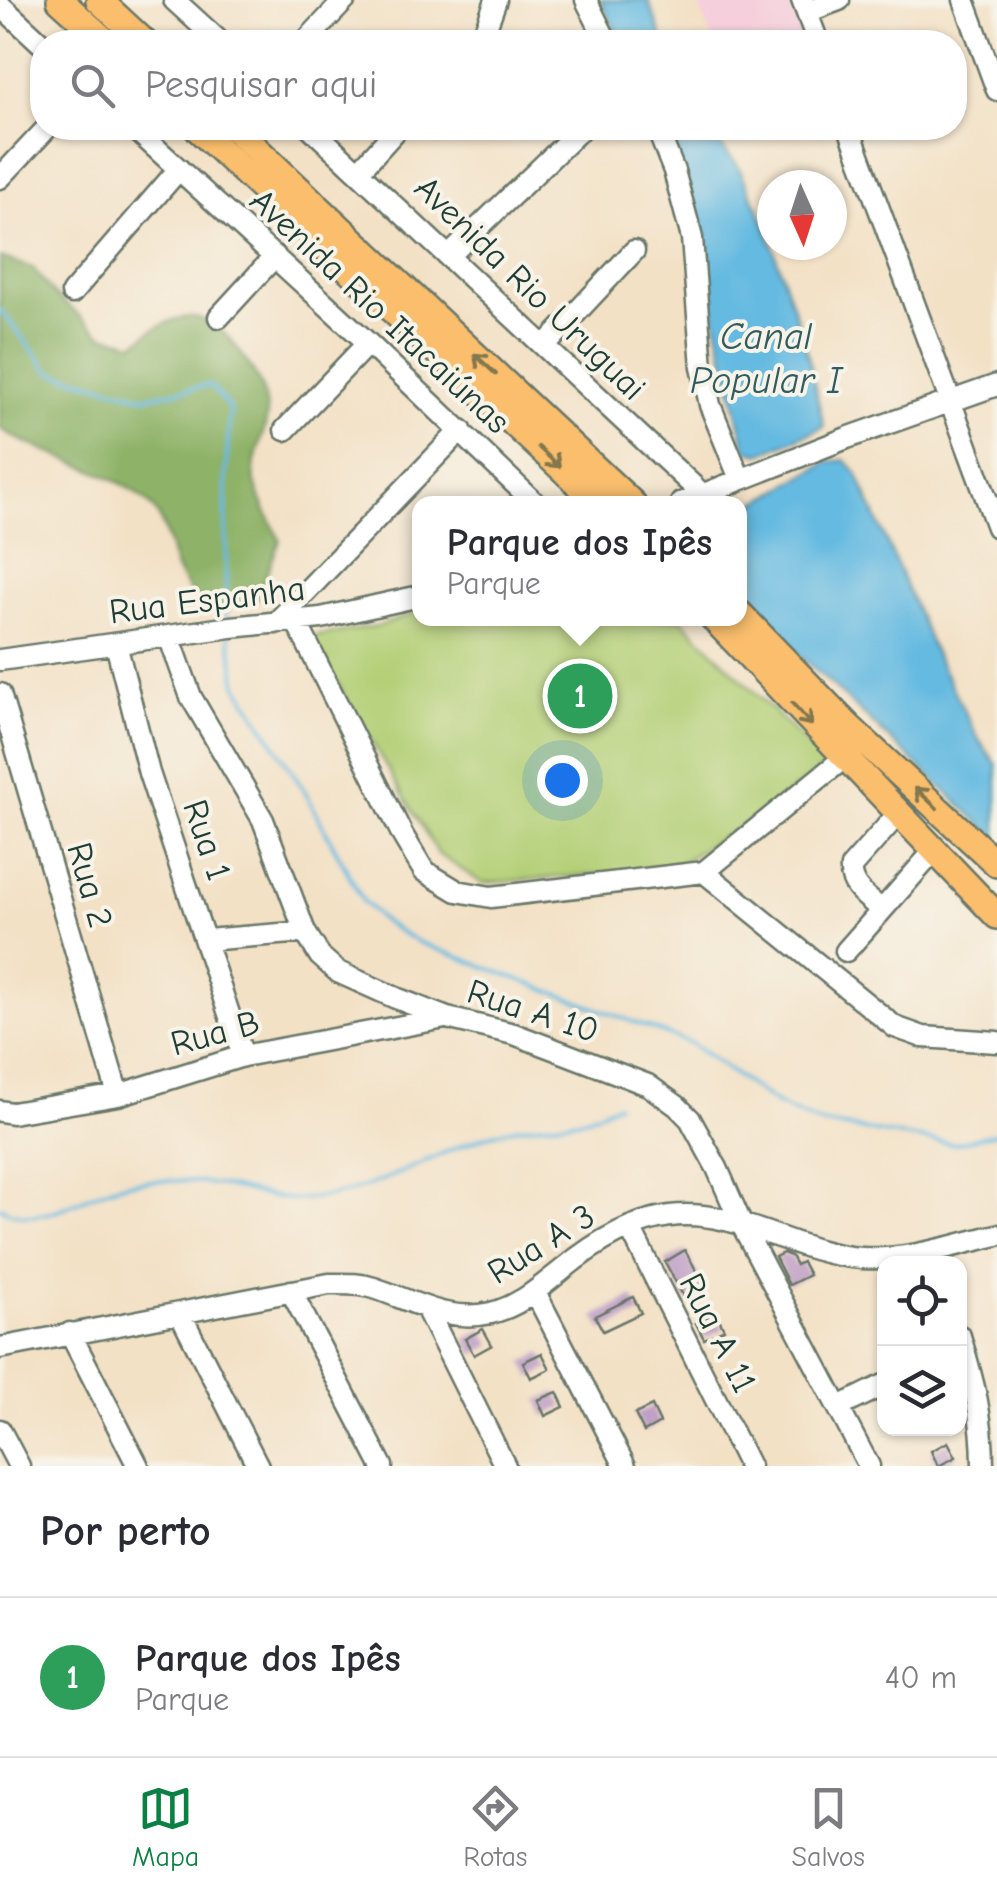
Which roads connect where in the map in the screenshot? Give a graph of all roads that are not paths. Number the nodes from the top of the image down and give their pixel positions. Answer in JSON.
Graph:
{"nodes":[{"id":1,"x":60,"y":0,"type":"edge"},
{"id":2,"x":99,"y":0,"type":"edge"},
{"id":3,"x":174,"y":0,"type":"edge"},
{"id":4,"x":345,"y":0,"type":"edge"},
{"id":5,"x":496,"y":0,"type":"edge"},
{"id":6,"x":586,"y":0,"type":"edge"},
{"id":7,"x":839,"y":0,"type":"edge"},
{"id":8,"x":964,"y":0,"type":"edge"},
{"id":9,"x":0,"y":5,"type":"edge"},
{"id":10,"x":804,"y":6,"type":"edge"},
{"id":11,"x":93,"y":30,"type":"edge"},
{"id":12,"x":131,"y":30,"type":"edge"},
{"id":13,"x":207,"y":30,"type":"edge"},
{"id":14,"x":316,"y":30,"type":"edge"},
{"id":15,"x":485,"y":30,"type":"edge"},
{"id":16,"x":601,"y":30,"type":"edge"},
{"id":17,"x":813,"y":30,"type":"edge"},
{"id":18,"x":30,"y":33,"type":"edge"},
{"id":19,"x":997,"y":90,"type":"edge"},
{"id":20,"x":36,"y":140,"type":"edge"},
{"id":21,"x":147,"y":140,"type":"edge"},
{"id":22,"x":210,"y":140,"type":"edge"},
{"id":23,"x":247,"y":140,"type":"edge"},
{"id":24,"x":325,"y":140,"type":"edge"},
{"id":25,"x":387,"y":140,"type":"edge"},
{"id":26,"x":570,"y":140,"type":"edge"},
{"id":27,"x":661,"y":140,"type":"edge"},
{"id":28,"x":853,"y":140,"type":"edge"},
{"id":29,"x":179,"y":169,"type":"junction"},
{"id":30,"x":359,"y":171,"type":"junction"},
{"id":31,"x":0,"y":178,"type":"edge"},
{"id":32,"x":634,"y":251,"type":"dead end"},
{"id":33,"x":450,"y":255,"type":"junction"},
{"id":34,"x":275,"y":256,"type":"junction"},
{"id":35,"x":72,"y":293,"type":"dead end"},
{"id":36,"x":219,"y":317,"type":"dead end"},
{"id":37,"x":368,"y":342,"type":"junction"},
{"id":38,"x":545,"y":346,"type":"junction"},
{"id":39,"x":997,"y":385,"type":"edge"},
{"id":40,"x":951,"y":403,"type":"junction"},
{"id":41,"x":285,"y":430,"type":"dead end"},
{"id":42,"x":461,"y":430,"type":"junction"},
{"id":43,"x":740,"y":479,"type":"junction"},
{"id":44,"x":528,"y":496,"type":"edge"},
{"id":45,"x":590,"y":496,"type":"edge"},
{"id":46,"x":624,"y":496,"type":"edge"},
{"id":47,"x":698,"y":496,"type":"edge"},
{"id":48,"x":707,"y":496,"type":"edge"},
{"id":49,"x":997,"y":527,"type":"edge"},
{"id":50,"x":412,"y":598,"type":"edge"},
{"id":51,"x":286,"y":622,"type":"junction"},
{"id":52,"x":724,"y":626,"type":"edge"},
{"id":53,"x":747,"y":626,"type":"edge"},
{"id":54,"x":168,"y":636,"type":"junction"},
{"id":55,"x":116,"y":644,"type":"junction"},
{"id":56,"x":764,"y":655,"type":"junction"},
{"id":57,"x":0,"y":660,"type":"edge"},
{"id":58,"x":0,"y":694,"type":"edge"},
{"id":59,"x":844,"y":758,"type":"junction"},
{"id":60,"x":898,"y":814,"type":"junction"},
{"id":61,"x":934,"y":851,"type":"junction"},
{"id":62,"x":997,"y":864,"type":"edge"},
{"id":63,"x":704,"y":872,"type":"junction"},
{"id":64,"x":882,"y":910,"type":"junction"},
{"id":65,"x":997,"y":916,"type":"edge"},
{"id":66,"x":306,"y":932,"type":"junction"},
{"id":67,"x":206,"y":940,"type":"junction"},
{"id":68,"x":846,"y":951,"type":"dead end"},
{"id":69,"x":447,"y":1018,"type":"junction"},
{"id":70,"x":997,"y":1042,"type":"edge"},
{"id":71,"x":243,"y":1056,"type":"junction"},
{"id":72,"x":118,"y":1094,"type":"junction"},
{"id":73,"x":0,"y":1111,"type":"edge"},
{"id":74,"x":741,"y":1223,"type":"junction"},
{"id":75,"x":630,"y":1228,"type":"junction"},
{"id":76,"x":997,"y":1235,"type":"edge"},
{"id":77,"x":937,"y":1256,"type":"edge"},
{"id":78,"x":877,"y":1258,"type":"edge"},
{"id":79,"x":292,"y":1291,"type":"junction"},
{"id":80,"x":535,"y":1292,"type":"junction"},
{"id":81,"x":426,"y":1308,"type":"junction"},
{"id":82,"x":180,"y":1313,"type":"junction"},
{"id":83,"x":70,"y":1333,"type":"junction"},
{"id":84,"x":962,"y":1346,"type":"edge"},
{"id":85,"x":0,"y":1348,"type":"edge"},
{"id":86,"x":877,"y":1388,"type":"edge"},
{"id":87,"x":839,"y":1407,"type":"junction"},
{"id":88,"x":0,"y":1430,"type":"edge"},
{"id":89,"x":19,"y":1466,"type":"edge"},
{"id":90,"x":138,"y":1466,"type":"edge"},
{"id":91,"x":258,"y":1466,"type":"edge"},
{"id":92,"x":382,"y":1466,"type":"edge"},
{"id":93,"x":505,"y":1466,"type":"edge"},
{"id":94,"x":625,"y":1466,"type":"edge"},
{"id":95,"x":749,"y":1466,"type":"edge"},
{"id":96,"x":869,"y":1466,"type":"edge"},
{"id":97,"x":983,"y":1466,"type":"edge"}],
"edges":[{"from":1,"to":11,"type":"main road"},
{"from":2,"to":12,"type":"main road"},
{"from":3,"to":13,"type":"street"},
{"from":4,"to":14,"type":"street"},
{"from":5,"to":15,"type":"street"},
{"from":6,"to":16,"type":"street"},
{"from":7,"to":10,"type":"street"},
{"from":8,"to":19,"type":"street"},
{"from":9,"to":18,"type":"street"},
{"from":10,"to":17,"type":"street"},
{"from":20,"to":31,"type":"street"},
{"from":21,"to":29,"type":"street","name":"Avenida Rio Itacaiúnas"},
{"from":22,"to":45,"type":"main road","one_way":true},
{"from":46,"to":23,"type":"main road","one_way":true},
{"from":24,"to":30,"type":"street","name":"Avenida Rio Uruguai"},
{"from":25,"to":30,"type":"street"},
{"from":26,"to":33,"type":"street"},
{"from":27,"to":43,"type":"street"},
{"from":28,"to":40,"type":"street"},
{"from":29,"to":34,"type":"street","name":"Avenida Rio Itacaiúnas"},
{"from":29,"to":35,"type":"street"},
{"from":30,"to":33,"type":"street","name":"Avenida Rio Uruguai"},
{"from":32,"to":38,"type":"street"},
{"from":33,"to":38,"type":"street","name":"Avenida Rio Uruguai"},
{"from":34,"to":36,"type":"street"},
{"from":34,"to":37,"type":"street","name":"Avenida Rio Itacaiúnas"},
{"from":37,"to":41,"type":"street"},
{"from":37,"to":42,"type":"street","name":"Avenida Rio Itacaiúnas"},
{"from":38,"to":47,"type":"street","name":"Avenida Rio Uruguai"},
{"from":39,"to":40,"type":"street"},
{"from":40,"to":43,"type":"street"},
{"from":40,"to":49,"type":"street"},
{"from":42,"to":44,"type":"street","name":"Avenida Rio Itacaiúnas"},
{"from":42,"to":51,"type":"street"},
{"from":43,"to":48,"type":"street"},
{"from":50,"to":51,"type":"street","name":"Rua Espanha"},
{"from":51,"to":54,"type":"street","name":"Rua Espanha"},
{"from":51,"to":63,"type":"street"},
{"from":52,"to":56,"type":"main road"},
{"from":53,"to":56,"type":"main road"},
{"from":54,"to":55,"type":"street","name":"Rua Espanha"},
{"from":54,"to":66,"type":"street","name":"Rua A 10"},
{"from":55,"to":57,"type":"street","name":"Rua Espanha"},
{"from":55,"to":67,"type":"street","name":"Rua 1"},
{"from":56,"to":59,"type":"main road","one_way":true},
{"from":62,"to":56,"type":"main road","one_way":true},
{"from":58,"to":72,"type":"street","name":"Rua 2"},
{"from":59,"to":60,"type":"main road"},
{"from":59,"to":63,"type":"street"},
{"from":60,"to":61,"type":"main road"},
{"from":60,"to":64,"type":"street"},
{"from":61,"to":64,"type":"street"},
{"from":61,"to":65,"type":"main road"},
{"from":63,"to":70,"type":"street"},
{"from":64,"to":68,"type":"street"},
{"from":66,"to":67,"type":"street"},
{"from":66,"to":69,"type":"street","name":"Rua A 10"},
{"from":67,"to":71,"type":"street","name":"Rua 1"},
{"from":69,"to":71,"type":"street","name":"Rua B"},
{"from":69,"to":74,"type":"street","name":"Rua A 10"},
{"from":71,"to":72,"type":"street","name":"Rua B"},
{"from":72,"to":73,"type":"street","name":"Rua B"},
{"from":74,"to":75,"type":"street","name":"Rua A 3"},
{"from":74,"to":78,"type":"street","name":"Rua A 3"},
{"from":74,"to":87,"type":"street","name":"Rua A 10"},
{"from":75,"to":80,"type":"street","name":"Rua A 3"},
{"from":75,"to":95,"type":"street","name":"Rua A 11"},
{"from":76,"to":77,"type":"street","name":"Rua A 3"},
{"from":79,"to":81,"type":"street","name":"Rua A 3"},
{"from":79,"to":82,"type":"street","name":"Rua A 3"},
{"from":79,"to":92,"type":"street"},
{"from":80,"to":81,"type":"street","name":"Rua A 3"},
{"from":80,"to":94,"type":"street"},
{"from":81,"to":93,"type":"street"},
{"from":82,"to":83,"type":"street","name":"Rua A 3"},
{"from":82,"to":91,"type":"street"},
{"from":83,"to":85,"type":"street","name":"Rua A 3"},
{"from":83,"to":90,"type":"street"},
{"from":84,"to":97,"type":"street"},
{"from":86,"to":87,"type":"street"},
{"from":87,"to":96,"type":"street","name":"Rua A 10"},
{"from":88,"to":89,"type":"street"}]}
